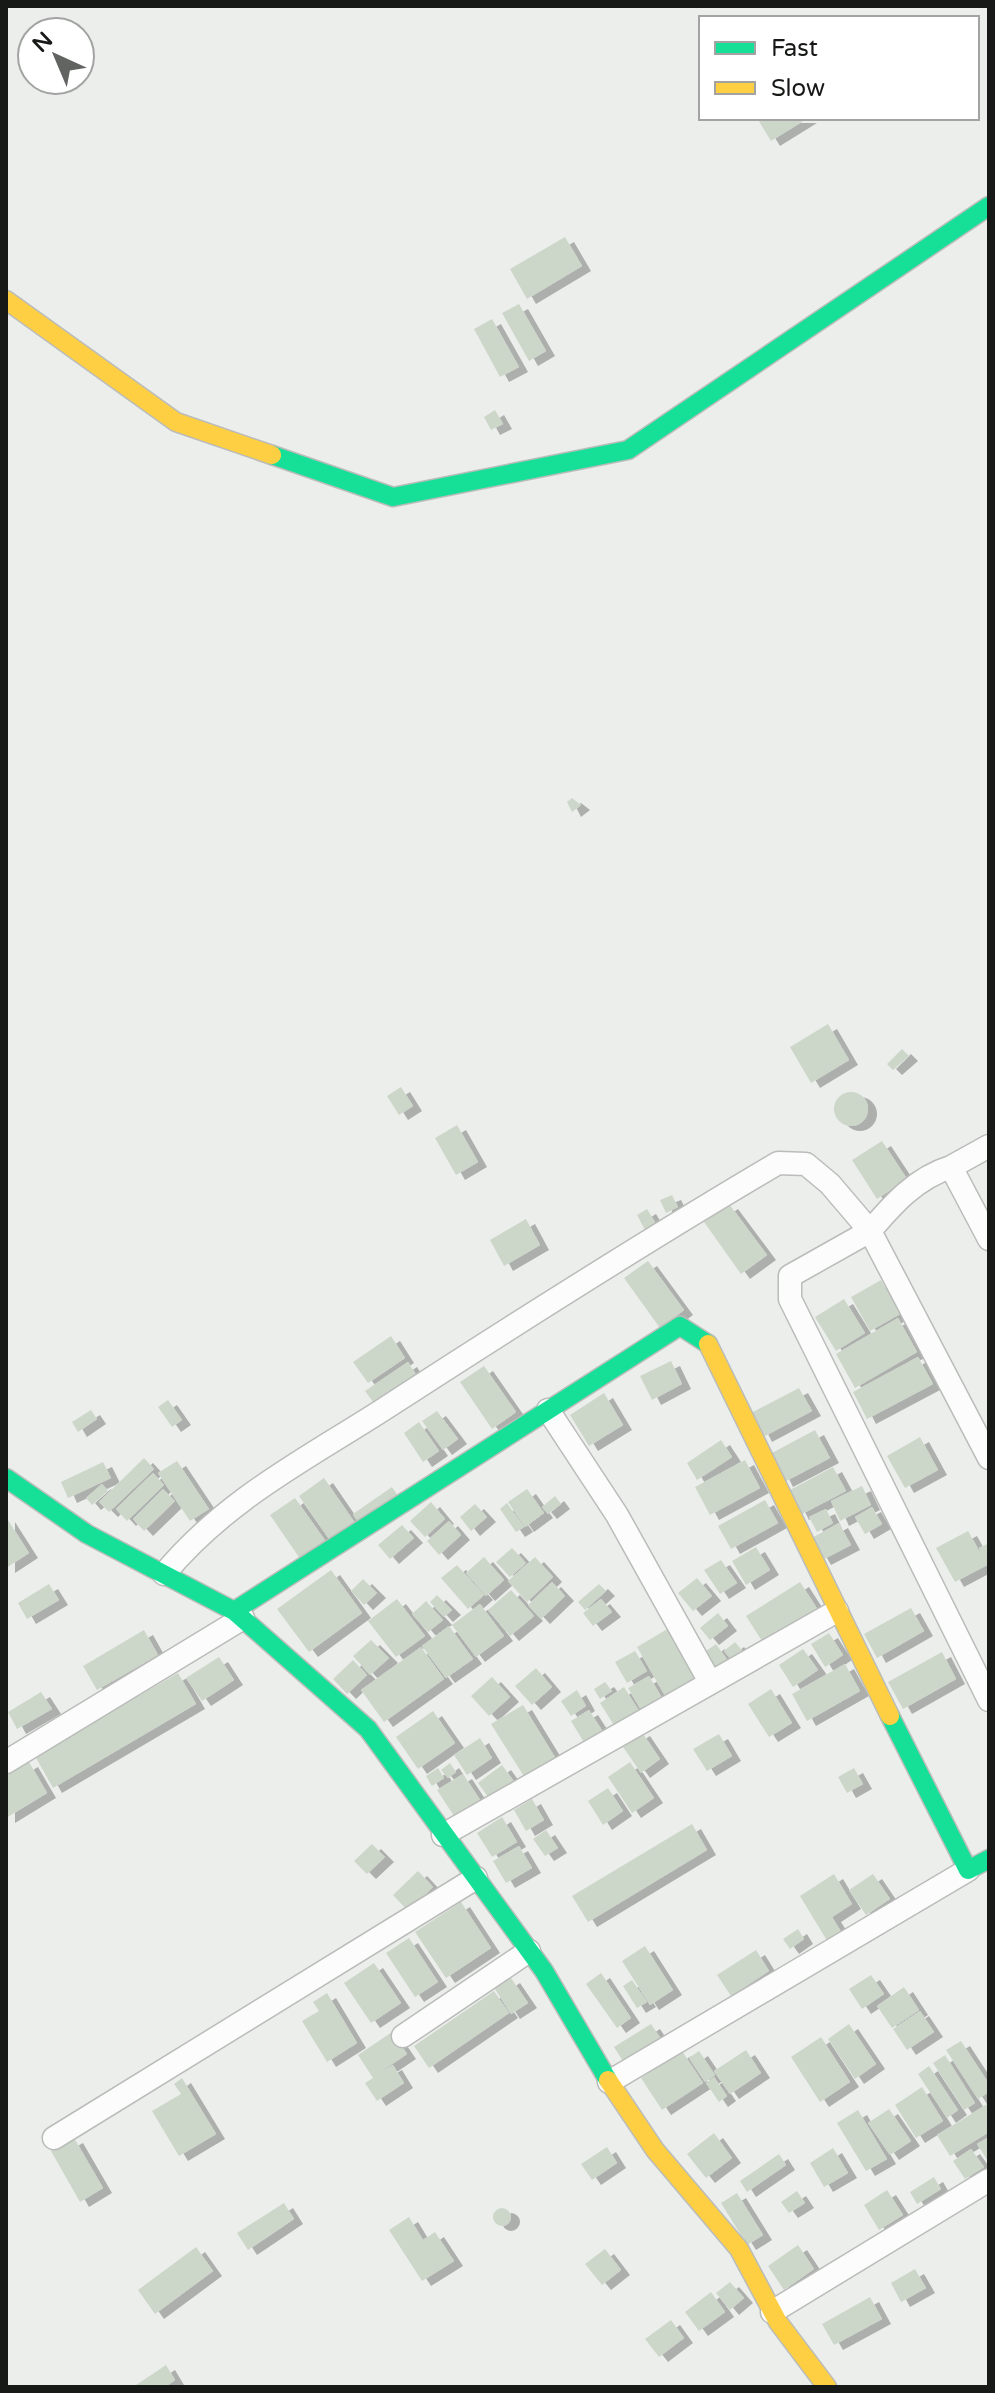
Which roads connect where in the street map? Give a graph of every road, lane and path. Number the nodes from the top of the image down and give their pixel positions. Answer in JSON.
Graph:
{"nodes":[{"id":1,"x":989,"y":206,"type":"edge"},
{"id":2,"x":6,"y":300,"type":"edge"},
{"id":3,"x":989,"y":1146,"type":"edge"},
{"id":4,"x":951,"y":1167,"type":"junction"},
{"id":5,"x":870,"y":1231,"type":"junction"},
{"id":6,"x":989,"y":1239,"type":"edge"},
{"id":7,"x":548,"y":1410,"type":"junction"},
{"id":8,"x":989,"y":1458,"type":"edge"},
{"id":9,"x":6,"y":1478,"type":"edge"},
{"id":10,"x":164,"y":1574,"type":"junction"},
{"id":11,"x":837,"y":1611,"type":"junction"},
{"id":12,"x":239,"y":1614,"type":"junction"},
{"id":13,"x":710,"y":1682,"type":"junction"},
{"id":14,"x":989,"y":1700,"type":"edge"},
{"id":15,"x":6,"y":1762,"type":"edge"},
{"id":16,"x":443,"y":1835,"type":"junction"},
{"id":17,"x":989,"y":1859,"type":"edge"},
{"id":18,"x":968,"y":1870,"type":"junction"},
{"id":19,"x":476,"y":1878,"type":"junction"},
{"id":20,"x":529,"y":1951,"type":"junction"},
{"id":21,"x":403,"y":2036,"type":"dead end"},
{"id":22,"x":609,"y":2082,"type":"junction"},
{"id":23,"x":54,"y":2138,"type":"dead end"},
{"id":24,"x":989,"y":2180,"type":"edge"},
{"id":25,"x":772,"y":2312,"type":"junction"},
{"id":26,"x":827,"y":2387,"type":"edge"}],
"edges":[{"from":1,"to":2,"type":"street"},
{"from":3,"to":4,"type":"street"},
{"from":4,"to":5,"type":"street"},
{"from":4,"to":6,"type":"street"},
{"from":5,"to":8,"type":"street"},
{"from":5,"to":10,"type":"street"},
{"from":5,"to":14,"type":"street"},
{"from":7,"to":11,"type":"street"},
{"from":7,"to":12,"type":"street"},
{"from":7,"to":13,"type":"street"},
{"from":9,"to":10,"type":"street"},
{"from":10,"to":12,"type":"street"},
{"from":11,"to":13,"type":"street"},
{"from":11,"to":18,"type":"street"},
{"from":12,"to":15,"type":"street"},
{"from":12,"to":16,"type":"street"},
{"from":13,"to":16,"type":"street"},
{"from":16,"to":19,"type":"street"},
{"from":17,"to":18,"type":"street"},
{"from":18,"to":22,"type":"street"},
{"from":19,"to":20,"type":"street"},
{"from":19,"to":23,"type":"street"},
{"from":20,"to":21,"type":"street"},
{"from":20,"to":22,"type":"street"},
{"from":22,"to":25,"type":"street"},
{"from":24,"to":25,"type":"street"},
{"from":25,"to":26,"type":"street"}]}
